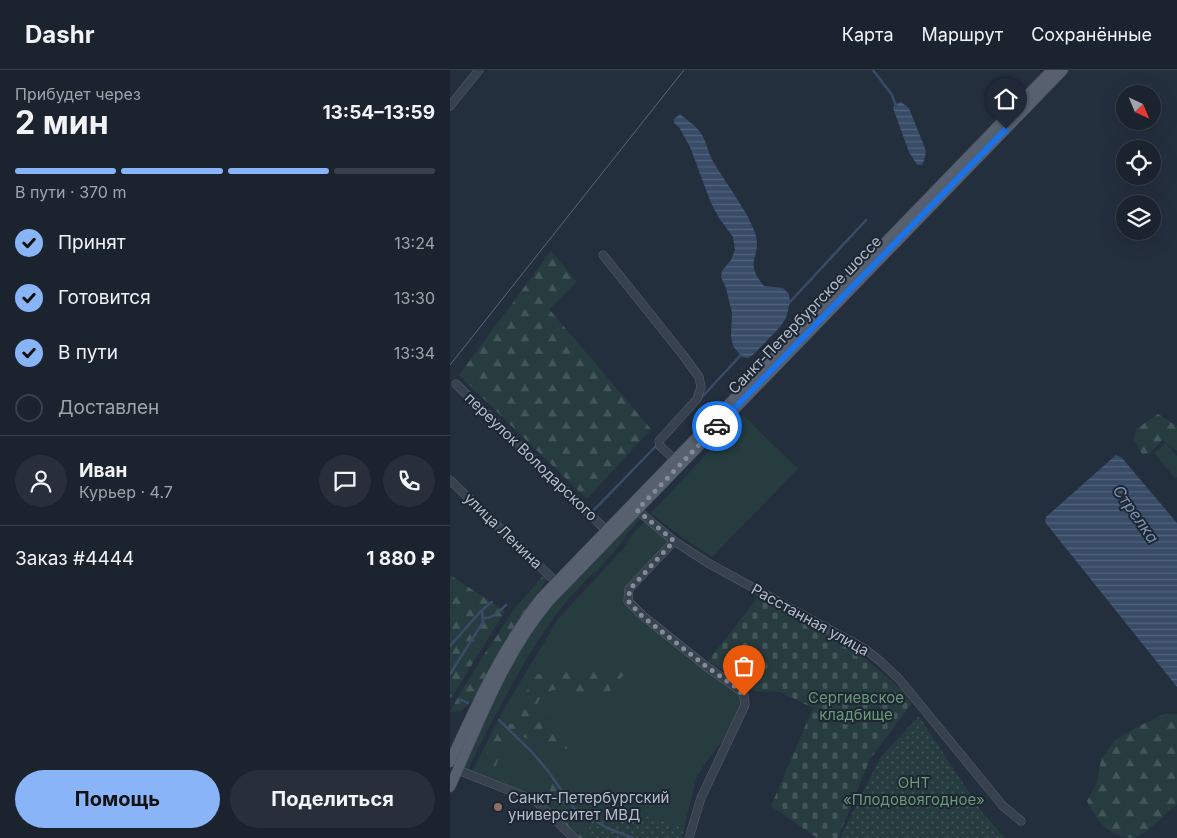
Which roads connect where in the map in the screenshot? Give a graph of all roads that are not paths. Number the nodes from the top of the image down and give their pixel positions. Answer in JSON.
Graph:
{"nodes":[{"id":1,"x":479,"y":70,"type":"edge"},
{"id":2,"x":1052,"y":70,"type":"edge"},
{"id":3,"x":1063,"y":70,"type":"edge"},
{"id":4,"x":450,"y":106,"type":"edge"},
{"id":5,"x":603,"y":255,"type":"dead end"},
{"id":6,"x":456,"y":384,"type":"dead end"},
{"id":7,"x":674,"y":459,"type":"junction"},
{"id":8,"x":450,"y":480,"type":"edge"},
{"id":9,"x":637,"y":510,"type":"junction"},
{"id":10,"x":606,"y":530,"type":"junction"},
{"id":11,"x":674,"y":541,"type":"junction"},
{"id":12,"x":556,"y":582,"type":"junction"},
{"id":13,"x":454,"y":766,"type":"edge"},
{"id":14,"x":450,"y":787,"type":"edge"},
{"id":15,"x":1021,"y":821,"type":"dead end"},
{"id":16,"x":574,"y":838,"type":"edge"},
{"id":17,"x":689,"y":838,"type":"edge"}],
"edges":[{"from":1,"to":4,"type":"street"},
{"from":2,"to":7,"type":"main road","name":"Санкт-Петербургское шоссе"},
{"from":3,"to":9,"type":"main road","name":"Санкт-Петербургское шоссе"},
{"from":5,"to":7,"type":"street"},
{"from":6,"to":10,"type":"street","name":"переулок Володарского"},
{"from":7,"to":10,"type":"main road","name":"Санкт-Петербургское шоссе"},
{"from":8,"to":12,"type":"street","name":"улица Ленина"},
{"from":9,"to":11,"type":"street","name":"Расстанная улица"},
{"from":9,"to":13,"type":"main road","name":"Санкт-Петербургское шоссе"},
{"from":10,"to":12,"type":"main road","name":"Санкт-Петербургское шоссе"},
{"from":11,"to":15,"type":"street","name":"Расстанная улица"},
{"from":11,"to":17,"type":"street"},
{"from":12,"to":13,"type":"main road","name":"Санкт-Петербургское шоссе"},
{"from":13,"to":14,"type":"main road","name":"Санкт-Петербургское шоссе"},
{"from":13,"to":16,"type":"street"}]}
